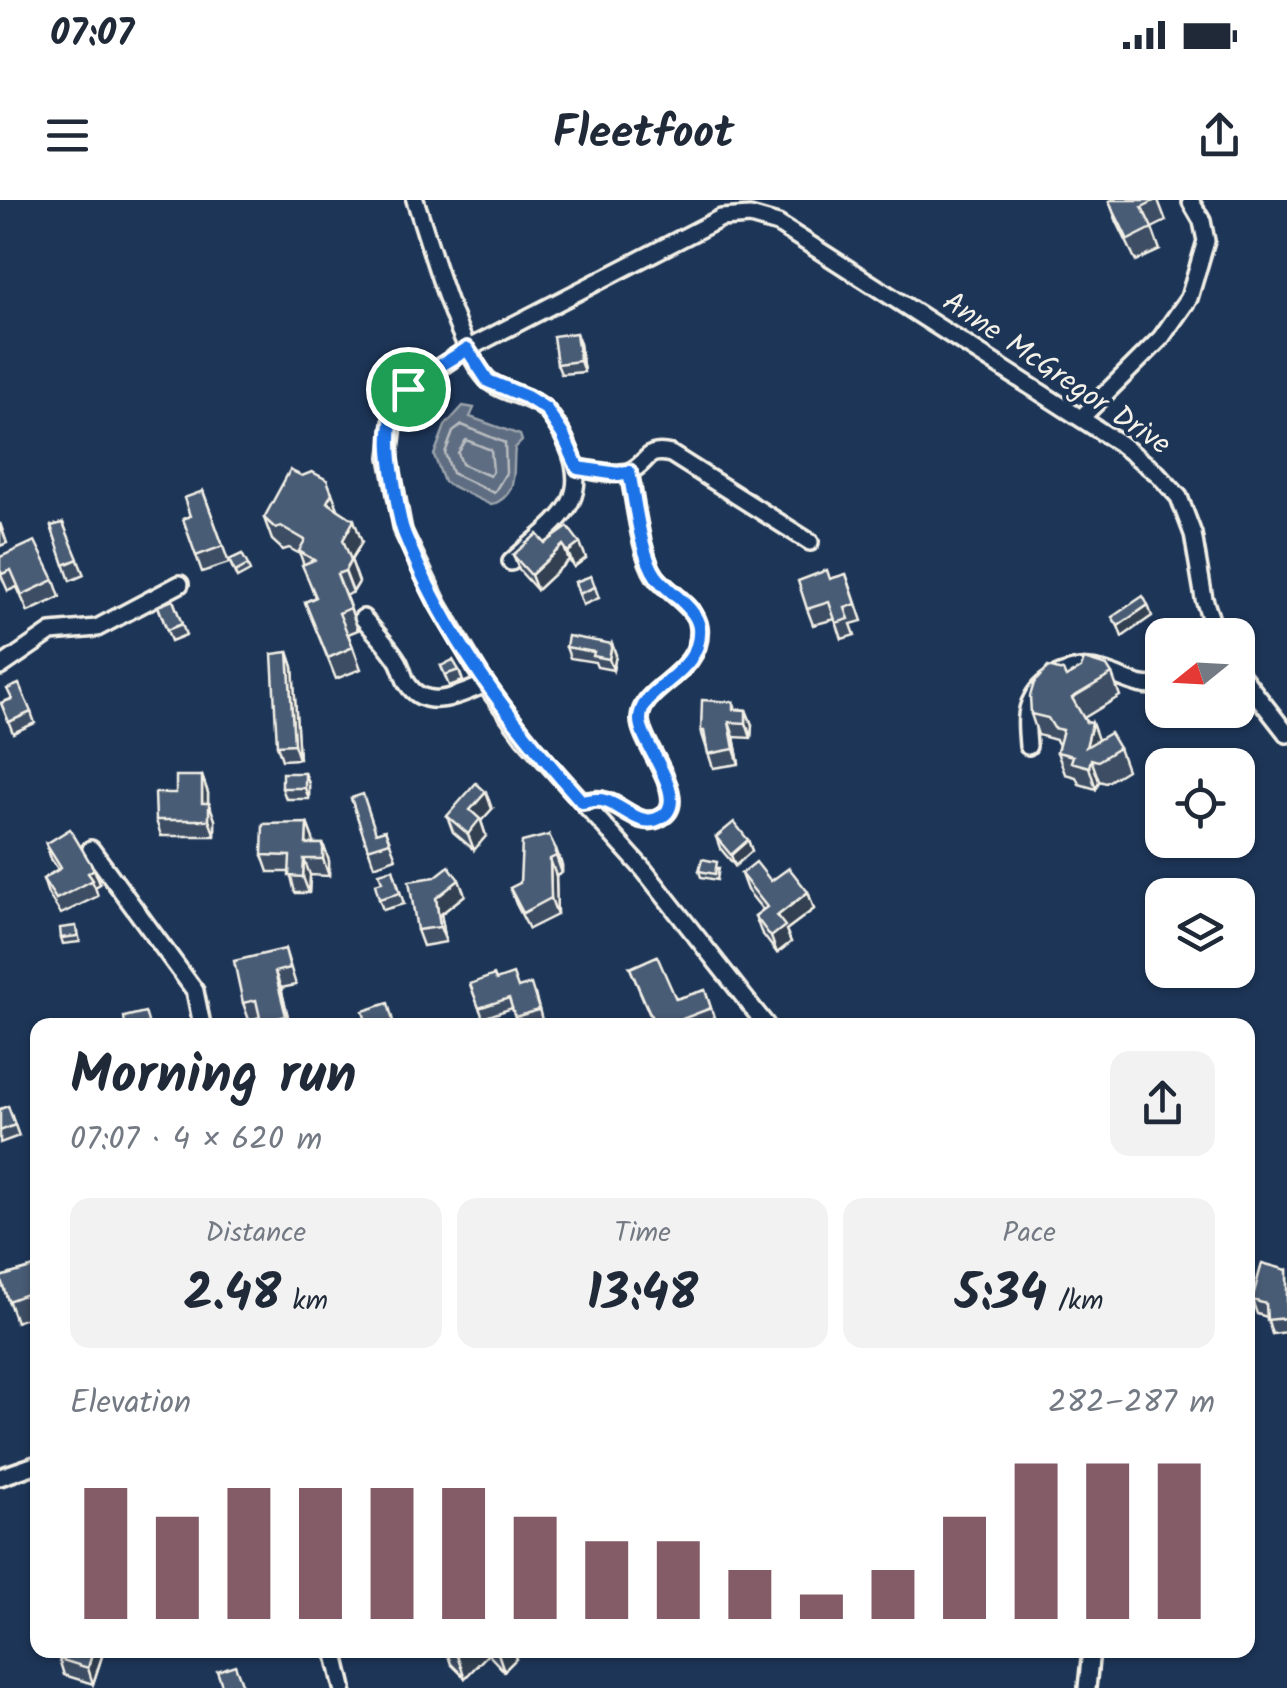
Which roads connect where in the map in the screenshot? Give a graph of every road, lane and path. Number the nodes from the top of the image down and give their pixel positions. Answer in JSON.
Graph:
{"nodes":[{"id":1,"x":414,"y":200,"type":"edge"},
{"id":2,"x":1191,"y":202,"type":"edge"},
{"id":3,"x":467,"y":349,"type":"junction"},
{"id":4,"x":1081,"y":418,"type":"junction"},
{"id":5,"x":578,"y":468,"type":"junction"},
{"id":6,"x":629,"y":472,"type":"junction"},
{"id":7,"x":810,"y":542,"type":"dead end"},
{"id":8,"x":511,"y":562,"type":"edge"},
{"id":9,"x":180,"y":584,"type":"dead end"},
{"id":10,"x":363,"y":618,"type":"dead end"},
{"id":11,"x":1210,"y":618,"type":"edge"},
{"id":12,"x":0,"y":667,"type":"edge"},
{"id":13,"x":486,"y":684,"type":"junction"},
{"id":14,"x":1145,"y":686,"type":"edge"},
{"id":15,"x":1255,"y":693,"type":"edge"},
{"id":16,"x":1287,"y":734,"type":"edge"},
{"id":17,"x":1028,"y":746,"type":"dead end"},
{"id":18,"x":582,"y":802,"type":"junction"},
{"id":19,"x":91,"y":848,"type":"dead end"},
{"id":20,"x":201,"y":1018,"type":"edge"},
{"id":21,"x":760,"y":1018,"type":"edge"},
{"id":22,"x":30,"y":1467,"type":"edge"},
{"id":23,"x":0,"y":1478,"type":"edge"},
{"id":24,"x":336,"y":1658,"type":"edge"},
{"id":25,"x":1090,"y":1658,"type":"edge"},
{"id":26,"x":343,"y":1688,"type":"edge"},
{"id":27,"x":1087,"y":1688,"type":"edge"}],
"edges":[{"from":1,"to":3,"type":"street"},
{"from":2,"to":4,"type":"street"},
{"from":3,"to":4,"type":"street","name":"Anne McGregor Drive"},
{"from":3,"to":5,"type":"street"},
{"from":3,"to":13,"type":"street"},
{"from":4,"to":11,"type":"street","name":"Anne McGregor Drive"},
{"from":5,"to":6,"type":"street"},
{"from":5,"to":8,"type":"street"},
{"from":6,"to":7,"type":"street"},
{"from":6,"to":18,"type":"street"},
{"from":9,"to":12,"type":"street"},
{"from":10,"to":13,"type":"street"},
{"from":13,"to":18,"type":"street"},
{"from":14,"to":17,"type":"street"},
{"from":15,"to":16,"type":"street"},
{"from":18,"to":21,"type":"street"},
{"from":19,"to":20,"type":"street"},
{"from":22,"to":23,"type":"street"},
{"from":24,"to":26,"type":"street"},
{"from":25,"to":27,"type":"street"}]}
